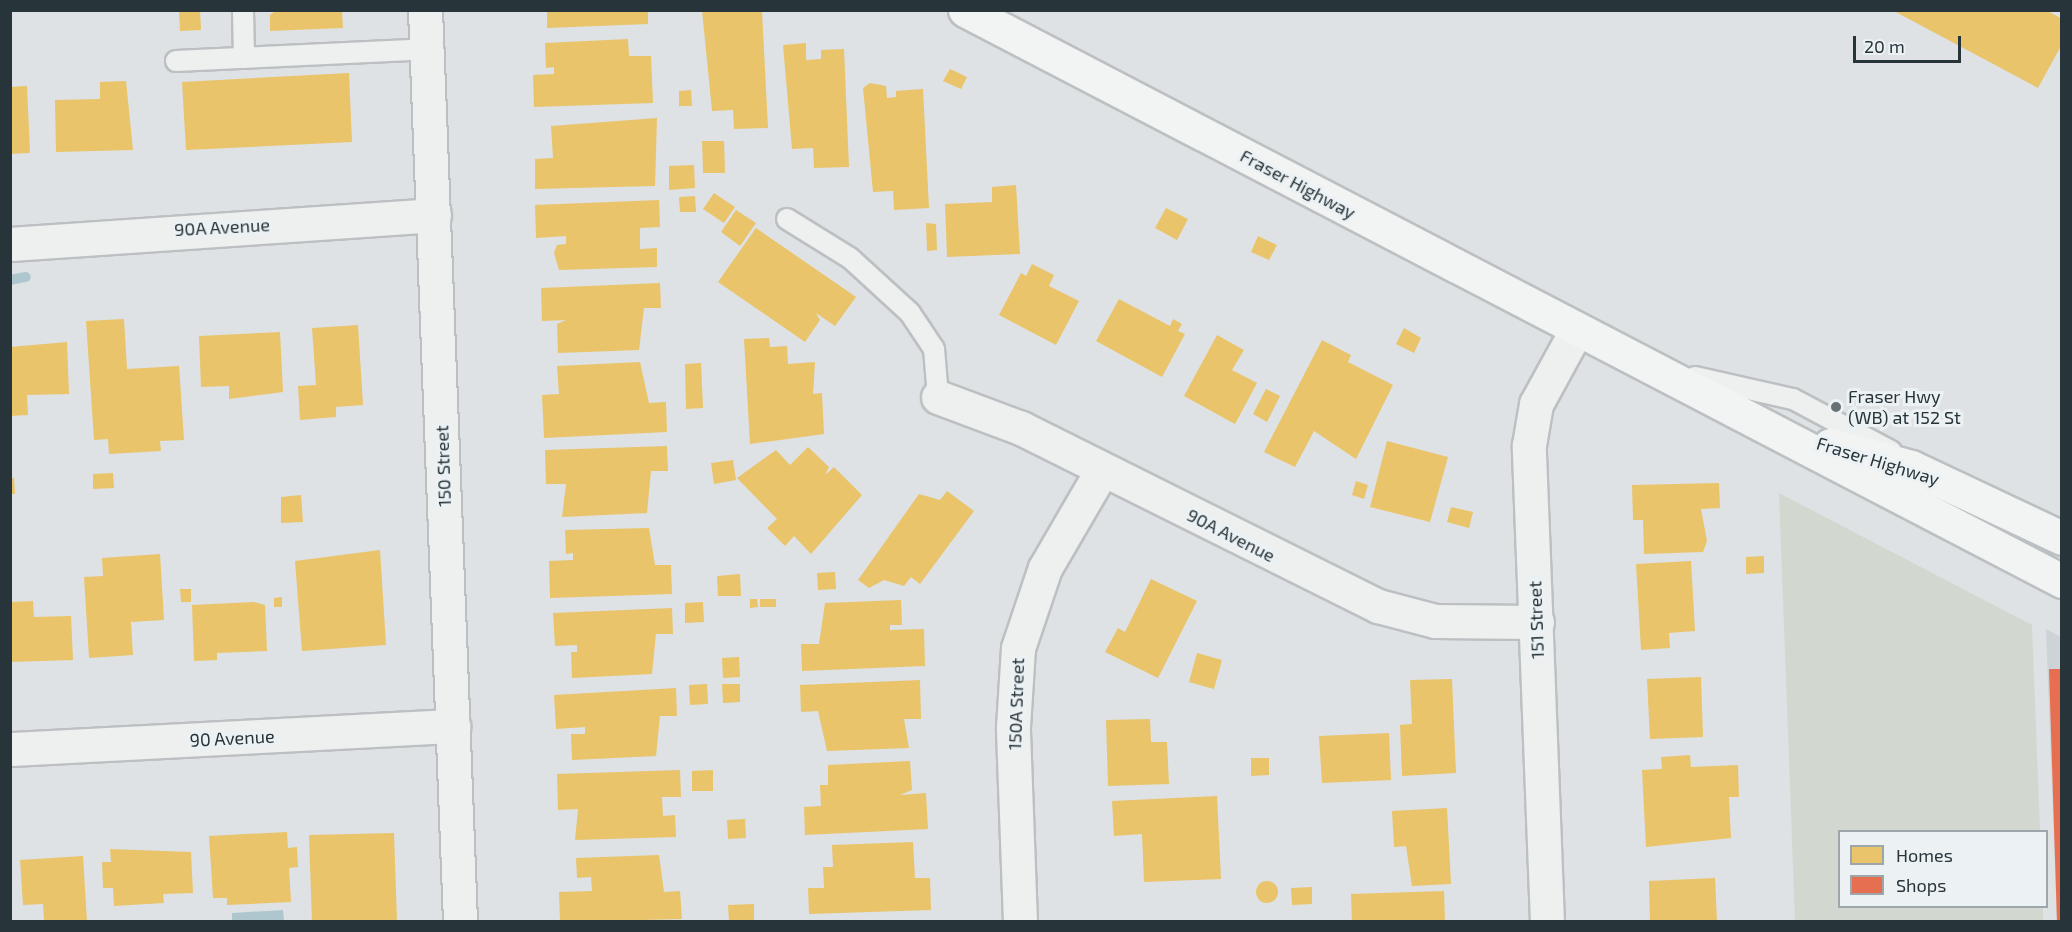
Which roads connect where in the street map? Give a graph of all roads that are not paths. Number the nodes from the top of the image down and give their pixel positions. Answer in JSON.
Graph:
{"nodes":[{"id":1,"x":243,"y":10,"type":"edge"},
{"id":2,"x":425,"y":10,"type":"edge"},
{"id":3,"x":966,"y":10,"type":"edge"},
{"id":4,"x":427,"y":49,"type":"junction"},
{"id":5,"x":244,"y":58,"type":"junction"},
{"id":6,"x":176,"y":61,"type":"dead end"},
{"id":7,"x":434,"y":215,"type":"junction"},
{"id":8,"x":787,"y":219,"type":"dead end"},
{"id":9,"x":10,"y":244,"type":"edge"},
{"id":10,"x":1577,"y":329,"type":"junction"},
{"id":11,"x":1632,"y":357,"type":"junction"},
{"id":12,"x":938,"y":397,"type":"joint"},
{"id":13,"x":1773,"y":430,"type":"junction"},
{"id":14,"x":1102,"y":470,"type":"junction"},
{"id":15,"x":1956,"y":486,"type":"junction"},
{"id":16,"x":2061,"y":538,"type":"edge"},
{"id":17,"x":2061,"y":581,"type":"edge"},
{"id":18,"x":1537,"y":622,"type":"junction"},
{"id":19,"x":453,"y":726,"type":"junction"},
{"id":20,"x":10,"y":749,"type":"edge"},
{"id":21,"x":460,"y":921,"type":"edge"},
{"id":22,"x":1020,"y":921,"type":"edge"},
{"id":23,"x":1547,"y":921,"type":"edge"}],
"edges":[{"from":1,"to":5,"type":"lane"},
{"from":2,"to":4,"type":"street","name":"150 Street"},
{"from":3,"to":10,"type":"main road","name":"Fraser Highway"},
{"from":4,"to":5,"type":"lane"},
{"from":4,"to":7,"type":"street","name":"150 Street"},
{"from":5,"to":6,"type":"lane"},
{"from":7,"to":9,"type":"street","name":"90A Avenue"},
{"from":7,"to":19,"type":"street","name":"150 Street"},
{"from":8,"to":12,"type":"lane"},
{"from":10,"to":11,"type":"main road","name":"Fraser Highway"},
{"from":10,"to":18,"type":"street","name":"151 Street"},
{"from":11,"to":13,"type":"main road","name":"Fraser Highway"},
{"from":11,"to":15,"type":"lane","name":"Fraser Highway"},
{"from":12,"to":14,"type":"street","name":"90A Avenue"},
{"from":13,"to":15,"type":"main road","name":"Fraser Highway"},
{"from":13,"to":17,"type":"main road","name":"Fraser Highway"},
{"from":14,"to":18,"type":"street","name":"90A Avenue"},
{"from":14,"to":22,"type":"street","name":"150A Street"},
{"from":15,"to":16,"type":"main road"},
{"from":18,"to":23,"type":"street","name":"151 Street"},
{"from":19,"to":20,"type":"street","name":"90 Avenue"},
{"from":19,"to":21,"type":"street","name":"150 Street"}]}
